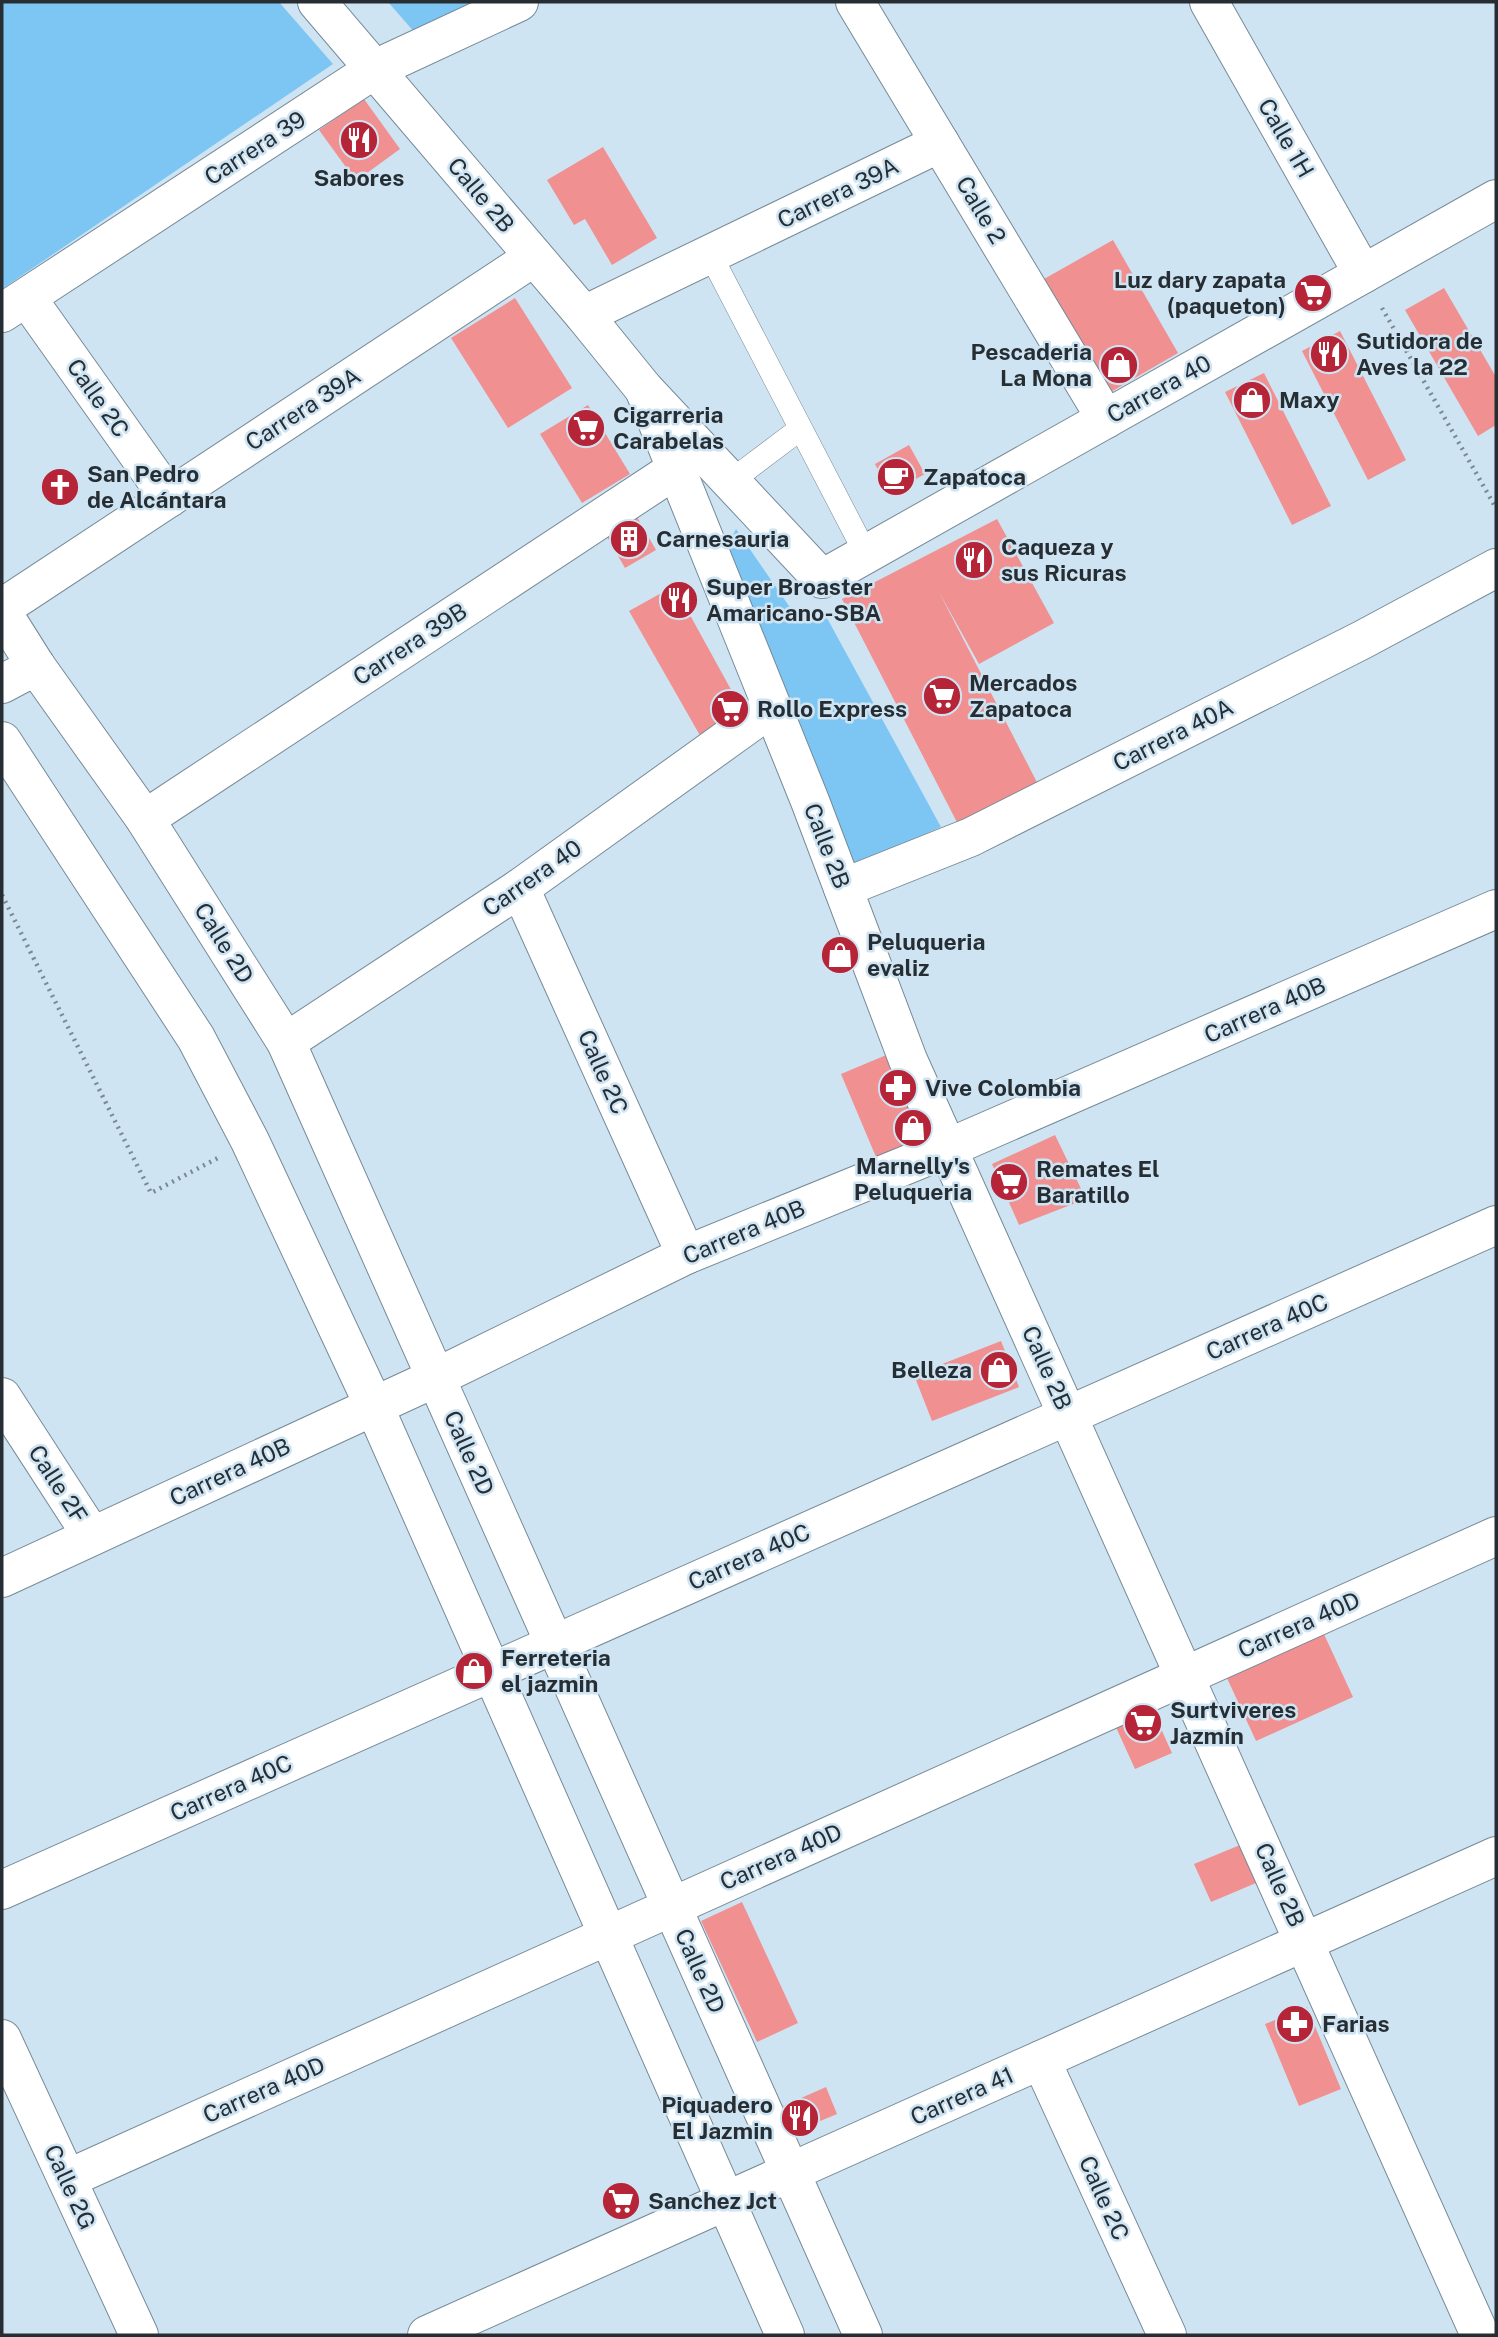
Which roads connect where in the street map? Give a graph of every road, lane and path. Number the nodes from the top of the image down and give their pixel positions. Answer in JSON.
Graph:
{"nodes":[{"id":1,"x":317,"y":2,"type":"edge"},
{"id":2,"x":519,"y":2,"type":"edge"},
{"id":3,"x":855,"y":2,"type":"edge"},
{"id":4,"x":1209,"y":2,"type":"edge"},
{"id":5,"x":375,"y":69,"type":"junction"},
{"id":6,"x":940,"y":143,"type":"junction"},
{"id":7,"x":1496,"y":199,"type":"edge"},
{"id":8,"x":710,"y":254,"type":"junction"},
{"id":9,"x":534,"y":257,"type":"junction"},
{"id":10,"x":1363,"y":274,"type":"junction"},
{"id":11,"x":14,"y":305,"type":"edge"},
{"id":12,"x":584,"y":315,"type":"junction"},
{"id":13,"x":644,"y":389,"type":"junction"},
{"id":14,"x":1107,"y":419,"type":"junction"},
{"id":15,"x":800,"y":429,"type":"junction"},
{"id":16,"x":676,"y":469,"type":"junction"},
{"id":17,"x":731,"y":481,"type":"junction"},
{"id":18,"x":169,"y":498,"type":"junction"},
{"id":19,"x":1496,"y":508,"type":"edge"},
{"id":20,"x":866,"y":554,"type":"junction"},
{"id":21,"x":1496,"y":568,"type":"edge"},
{"id":22,"x":822,"y":579,"type":"joint"},
{"id":23,"x":2,"y":610,"type":"edge"},
{"id":24,"x":36,"y":666,"type":"junction"},
{"id":25,"x":2,"y":684,"type":"edge"},
{"id":26,"x":772,"y":707,"type":"junction"},
{"id":27,"x":2,"y":741,"type":"edge"},
{"id":28,"x":145,"y":818,"type":"junction"},
{"id":29,"x":520,"y":888,"type":"junction"},
{"id":30,"x":843,"y":888,"type":"junction"},
{"id":31,"x":2,"y":894,"type":"edge"},
{"id":32,"x":1496,"y":909,"type":"edge"},
{"id":33,"x":286,"y":1042,"type":"junction"},
{"id":34,"x":250,"y":1141,"type":"junction"},
{"id":35,"x":947,"y":1149,"type":"junction"},
{"id":36,"x":1496,"y":1225,"type":"edge"},
{"id":37,"x":686,"y":1255,"type":"junction"},
{"id":38,"x":435,"y":1378,"type":"junction"},
{"id":39,"x":2,"y":1397,"type":"edge"},
{"id":40,"x":374,"y":1406,"type":"junction"},
{"id":41,"x":1068,"y":1415,"type":"junction"},
{"id":42,"x":92,"y":1536,"type":"junction"},
{"id":43,"x":1496,"y":1536,"type":"edge"},
{"id":44,"x":2,"y":1578,"type":"edge"},
{"id":45,"x":554,"y":1644,"type":"junction"},
{"id":46,"x":491,"y":1672,"type":"junction"},
{"id":47,"x":1186,"y":1675,"type":"junction"},
{"id":48,"x":1496,"y":1856,"type":"edge"},
{"id":49,"x":2,"y":1890,"type":"edge"},
{"id":50,"x":672,"y":1907,"type":"junction"},
{"id":51,"x":608,"y":1936,"type":"junction"},
{"id":52,"x":1305,"y":1941,"type":"junction"},
{"id":53,"x":2,"y":2039,"type":"edge"},
{"id":54,"x":1041,"y":2060,"type":"junction"},
{"id":55,"x":790,"y":2172,"type":"junction"},
{"id":56,"x":67,"y":2179,"type":"junction"},
{"id":57,"x":726,"y":2201,"type":"junction"},
{"id":58,"x":466,"y":2327,"type":"edge"},
{"id":59,"x":139,"y":2335,"type":"edge"},
{"id":60,"x":427,"y":2335,"type":"edge"},
{"id":61,"x":785,"y":2335,"type":"edge"},
{"id":62,"x":863,"y":2335,"type":"edge"},
{"id":63,"x":1167,"y":2335,"type":"edge"},
{"id":64,"x":1480,"y":2335,"type":"edge"}],
"edges":[{"from":1,"to":5,"type":"street","name":"Calle 2B"},
{"from":2,"to":5,"type":"street","name":"Carrera 39"},
{"from":3,"to":6,"type":"street","name":"Calle 2"},
{"from":4,"to":10,"type":"street","name":"Calle 1H"},
{"from":5,"to":9,"type":"street","name":"Calle 2B"},
{"from":5,"to":11,"type":"street","name":"Carrera 39"},
{"from":6,"to":8,"type":"street","name":"Carrera 39A"},
{"from":6,"to":14,"type":"street","name":"Calle 2"},
{"from":7,"to":10,"type":"street","name":"Carrera 40"},
{"from":8,"to":12,"type":"street","name":"Carrera 39A"},
{"from":8,"to":15,"type":"lane"},
{"from":9,"to":12,"type":"street","name":"Calle 2B"},
{"from":9,"to":18,"type":"street","name":"Carrera 39A"},
{"from":10,"to":14,"type":"street","name":"Carrera 40"},
{"from":10,"to":19,"type":"path"},
{"from":11,"to":18,"type":"street","name":"Calle 2C"},
{"from":12,"to":13,"type":"street","name":"Calle 2B"},
{"from":13,"to":16,"type":"street","name":"Calle 2B"},
{"from":13,"to":17,"type":"street","name":"Calle 2B"},
{"from":14,"to":20,"type":"street","name":"Carrera 40"},
{"from":15,"to":17,"type":"lane"},
{"from":15,"to":20,"type":"lane"},
{"from":16,"to":26,"type":"street","name":"Calle 2B"},
{"from":16,"to":28,"type":"street","name":"Carrera 39B"},
{"from":17,"to":22,"type":"street","name":"Calle 2B"},
{"from":18,"to":23,"type":"street","name":"Carrera 39A"},
{"from":20,"to":22,"type":"street","name":"Carrera 40"},
{"from":21,"to":30,"type":"street","name":"Carrera 40A"},
{"from":23,"to":24,"type":"street","name":"Calle 2D"},
{"from":24,"to":25,"type":"street"},
{"from":24,"to":28,"type":"street","name":"Calle 2D"},
{"from":26,"to":29,"type":"street","name":"Carrera 40"},
{"from":26,"to":30,"type":"street","name":"Calle 2B"},
{"from":27,"to":34,"type":"street"},
{"from":28,"to":33,"type":"street","name":"Calle 2D"},
{"from":29,"to":33,"type":"street","name":"Carrera 40"},
{"from":29,"to":37,"type":"street","name":"Calle 2C"},
{"from":30,"to":35,"type":"street","name":"Calle 2B"},
{"from":31,"to":34,"type":"path"},
{"from":32,"to":35,"type":"street","name":"Carrera 40B"},
{"from":33,"to":38,"type":"street","name":"Calle 2D"},
{"from":34,"to":40,"type":"street"},
{"from":35,"to":37,"type":"street","name":"Carrera 40B"},
{"from":35,"to":41,"type":"street","name":"Calle 2B"},
{"from":36,"to":41,"type":"street","name":"Carrera 40C"},
{"from":37,"to":38,"type":"street","name":"Carrera 40B"},
{"from":38,"to":40,"type":"street","name":"Carrera 40B"},
{"from":38,"to":45,"type":"street","name":"Calle 2D"},
{"from":39,"to":42,"type":"street","name":"Calle 2F"},
{"from":40,"to":42,"type":"street","name":"Carrera 40B"},
{"from":40,"to":46,"type":"street"},
{"from":41,"to":45,"type":"street","name":"Carrera 40C"},
{"from":41,"to":47,"type":"street","name":"Calle 2B"},
{"from":42,"to":44,"type":"street","name":"Carrera 40B"},
{"from":43,"to":47,"type":"street","name":"Carrera 40D"},
{"from":45,"to":46,"type":"street","name":"Carrera 40C"},
{"from":45,"to":50,"type":"street","name":"Calle 2D"},
{"from":46,"to":49,"type":"street","name":"Carrera 40C"},
{"from":46,"to":51,"type":"street"},
{"from":47,"to":50,"type":"street","name":"Carrera 40D"},
{"from":47,"to":52,"type":"street","name":"Calle 2B"},
{"from":48,"to":52,"type":"street","name":"Carrera 41"},
{"from":50,"to":51,"type":"street","name":"Carrera 40D"},
{"from":50,"to":55,"type":"street","name":"Calle 2D"},
{"from":51,"to":56,"type":"street","name":"Carrera 40D"},
{"from":51,"to":57,"type":"street"},
{"from":52,"to":54,"type":"street","name":"Carrera 41"},
{"from":52,"to":64,"type":"street","name":"Calle 2B"},
{"from":53,"to":56,"type":"street","name":"Calle 2G"},
{"from":54,"to":55,"type":"street","name":"Carrera 41"},
{"from":54,"to":63,"type":"street","name":"Calle 2C"},
{"from":55,"to":57,"type":"street","name":"Carrera 41"},
{"from":55,"to":62,"type":"street","name":"Calle 2D"},
{"from":56,"to":59,"type":"street","name":"Calle 2G"},
{"from":57,"to":58,"type":"street","name":"Carrera 41"},
{"from":57,"to":61,"type":"street"},
{"from":58,"to":60,"type":"street","name":"Carrera 41"}]}
